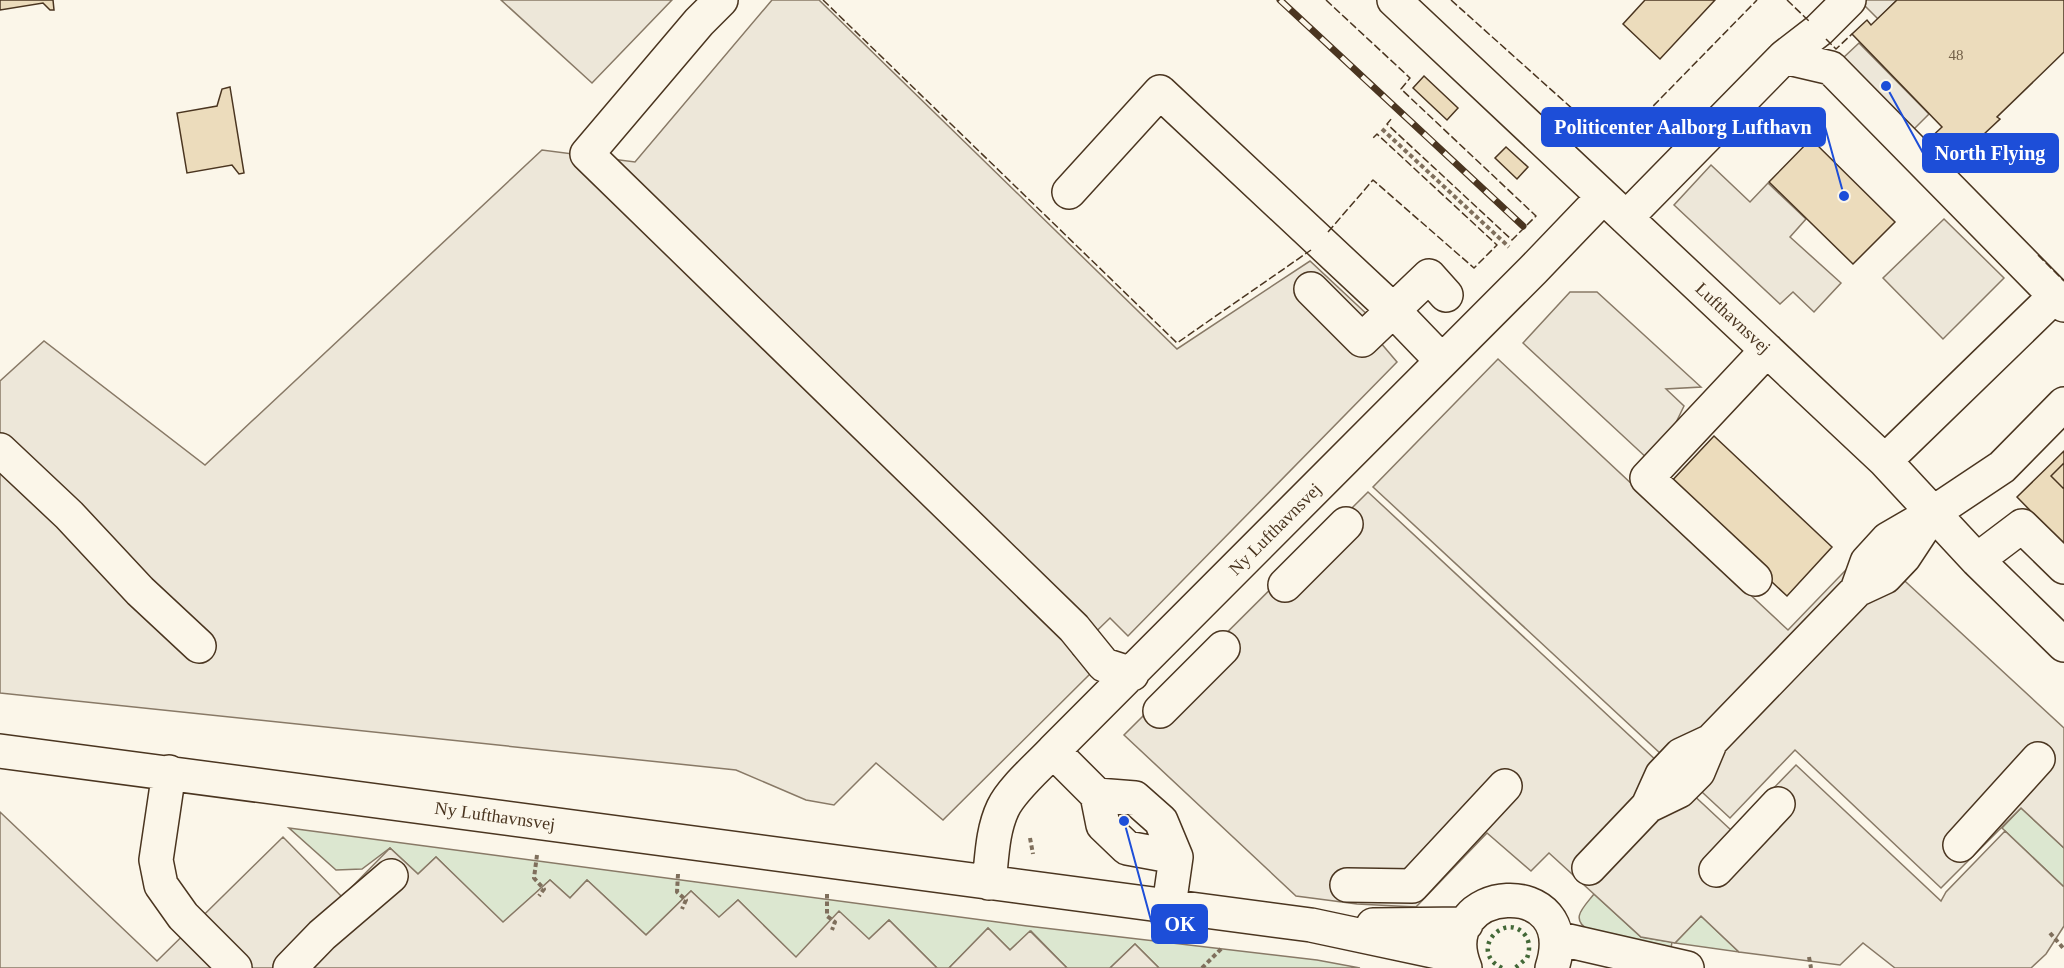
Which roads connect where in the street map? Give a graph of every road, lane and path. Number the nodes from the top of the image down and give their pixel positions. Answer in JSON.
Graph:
{"nodes":[{"id":1,"x":721,"y":0,"type":"edge"},
{"id":2,"x":1394,"y":0,"type":"edge"},
{"id":3,"x":1849,"y":0,"type":"edge"},
{"id":4,"x":1784,"y":57,"type":"junction"},
{"id":5,"x":1382,"y":129,"type":"dead end"},
{"id":6,"x":1069,"y":192,"type":"dead end"},
{"id":7,"x":1615,"y":207,"type":"junction"},
{"id":8,"x":1533,"y":270,"type":"junction"},
{"id":9,"x":1311,"y":289,"type":"dead end"},
{"id":10,"x":1446,"y":295,"type":"dead end"},
{"id":11,"x":2060,"y":300,"type":"edge"},
{"id":12,"x":1393,"y":310,"type":"junction"},
{"id":13,"x":1767,"y":350,"type":"junction"},
{"id":14,"x":1442,"y":361,"type":"junction"},
{"id":15,"x":2064,"y":404,"type":"edge"},
{"id":16,"x":0,"y":450,"type":"edge"},
{"id":17,"x":1885,"y":461,"type":"junction"},
{"id":18,"x":1933,"y":513,"type":"junction"},
{"id":19,"x":1346,"y":524,"type":"dead end"},
{"id":20,"x":1977,"y":560,"type":"junction"},
{"id":21,"x":2064,"y":567,"type":"edge"},
{"id":22,"x":1755,"y":579,"type":"dead end"},
{"id":23,"x":1285,"y":585,"type":"dead end"},
{"id":24,"x":2064,"y":645,"type":"edge"},
{"id":25,"x":199,"y":646,"type":"dead end"},
{"id":26,"x":1223,"y":648,"type":"dead end"},
{"id":27,"x":1131,"y":674,"type":"junction"},
{"id":28,"x":1160,"y":711,"type":"dead end"},
{"id":29,"x":0,"y":751,"type":"edge"},
{"id":30,"x":1053,"y":751,"type":"junction"},
{"id":31,"x":2038,"y":759,"type":"dead end"},
{"id":32,"x":169,"y":772,"type":"junction"},
{"id":33,"x":1505,"y":786,"type":"dead end"},
{"id":34,"x":1778,"y":804,"type":"dead end"},
{"id":35,"x":538,"y":822,"type":"junction"},
{"id":36,"x":1960,"y":845,"type":"dead end"},
{"id":37,"x":1589,"y":867,"type":"dead end"},
{"id":38,"x":1716,"y":870,"type":"dead end"},
{"id":39,"x":391,"y":876,"type":"dead end"},
{"id":40,"x":989,"y":883,"type":"junction"},
{"id":41,"x":1347,"y":885,"type":"dead end"},
{"id":42,"x":539,"y":896,"type":"dead end"},
{"id":43,"x":1169,"y":906,"type":"junction"},
{"id":44,"x":1466,"y":924,"type":"junction"},
{"id":45,"x":1311,"y":925,"type":"junction"},
{"id":46,"x":2050,"y":933,"type":"dead end"},
{"id":47,"x":1226,"y":945,"type":"dead end"},
{"id":48,"x":2064,"y":949,"type":"edge"},
{"id":49,"x":1554,"y":953,"type":"edge"},
{"id":50,"x":1809,"y":957,"type":"dead end"},
{"id":51,"x":1463,"y":962,"type":"edge"},
{"id":52,"x":235,"y":968,"type":"edge"},
{"id":53,"x":290,"y":968,"type":"edge"},
{"id":54,"x":1202,"y":968,"type":"edge"},
{"id":55,"x":1687,"y":968,"type":"edge"},
{"id":56,"x":1810,"y":968,"type":"edge"}],
"edges":[{"from":1,"to":27,"type":"street"},
{"from":2,"to":7,"type":"street","name":"Lufthavnsvej"},
{"from":3,"to":4,"type":"street","name":"Ny Lufthavnsvej"},
{"from":4,"to":7,"type":"street","name":"Ny Lufthavnsvej"},
{"from":4,"to":11,"type":"street"},
{"from":5,"to":8,"type":"path"},
{"from":6,"to":12,"type":"street"},
{"from":7,"to":8,"type":"street","name":"Ny Lufthavnsvej"},
{"from":7,"to":13,"type":"street","name":"Lufthavnsvej"},
{"from":8,"to":14,"type":"street","name":"Ny Lufthavnsvej"},
{"from":9,"to":12,"type":"street"},
{"from":10,"to":12,"type":"street"},
{"from":11,"to":17,"type":"street"},
{"from":12,"to":14,"type":"street"},
{"from":13,"to":17,"type":"street","name":"Lufthavnsvej"},
{"from":13,"to":22,"type":"street"},
{"from":14,"to":27,"type":"street","name":"Ny Lufthavnsvej"},
{"from":15,"to":18,"type":"street"},
{"from":16,"to":25,"type":"street"},
{"from":17,"to":18,"type":"street","name":"Lufthavnsvej"},
{"from":18,"to":20,"type":"street","name":"Lufthavnsvej"},
{"from":18,"to":37,"type":"street"},
{"from":19,"to":23,"type":"street"},
{"from":20,"to":21,"type":"street"},
{"from":20,"to":24,"type":"street","name":"Lufthavnsvej"},
{"from":26,"to":28,"type":"street"},
{"from":27,"to":30,"type":"street","name":"Ny Lufthavnsvej"},
{"from":29,"to":32,"type":"street","name":"Ny Lufthavnsvej"},
{"from":30,"to":40,"type":"street","name":"Ny Lufthavnsvej"},
{"from":30,"to":43,"type":"street"},
{"from":31,"to":36,"type":"street"},
{"from":32,"to":35,"type":"street","name":"Ny Lufthavnsvej"},
{"from":32,"to":52,"type":"street"},
{"from":33,"to":41,"type":"street"},
{"from":34,"to":38,"type":"street"},
{"from":35,"to":40,"type":"street","name":"Ny Lufthavnsvej"},
{"from":35,"to":42,"type":"path"},
{"from":39,"to":53,"type":"street"},
{"from":40,"to":43,"type":"street","name":"Ny Lufthavnsvej"},
{"from":43,"to":45,"type":"street","name":"Ny Lufthavnsvej"},
{"from":44,"to":45,"type":"street","name":"Ny Lufthavnsvej"},
{"from":44,"to":49,"type":"street"},
{"from":44,"to":51,"type":"street"},
{"from":45,"to":51,"type":"street","name":"Ny Lufthavnsvej"},
{"from":46,"to":48,"type":"path"},
{"from":47,"to":54,"type":"path"},
{"from":49,"to":55,"type":"street"},
{"from":50,"to":56,"type":"path"}]}
